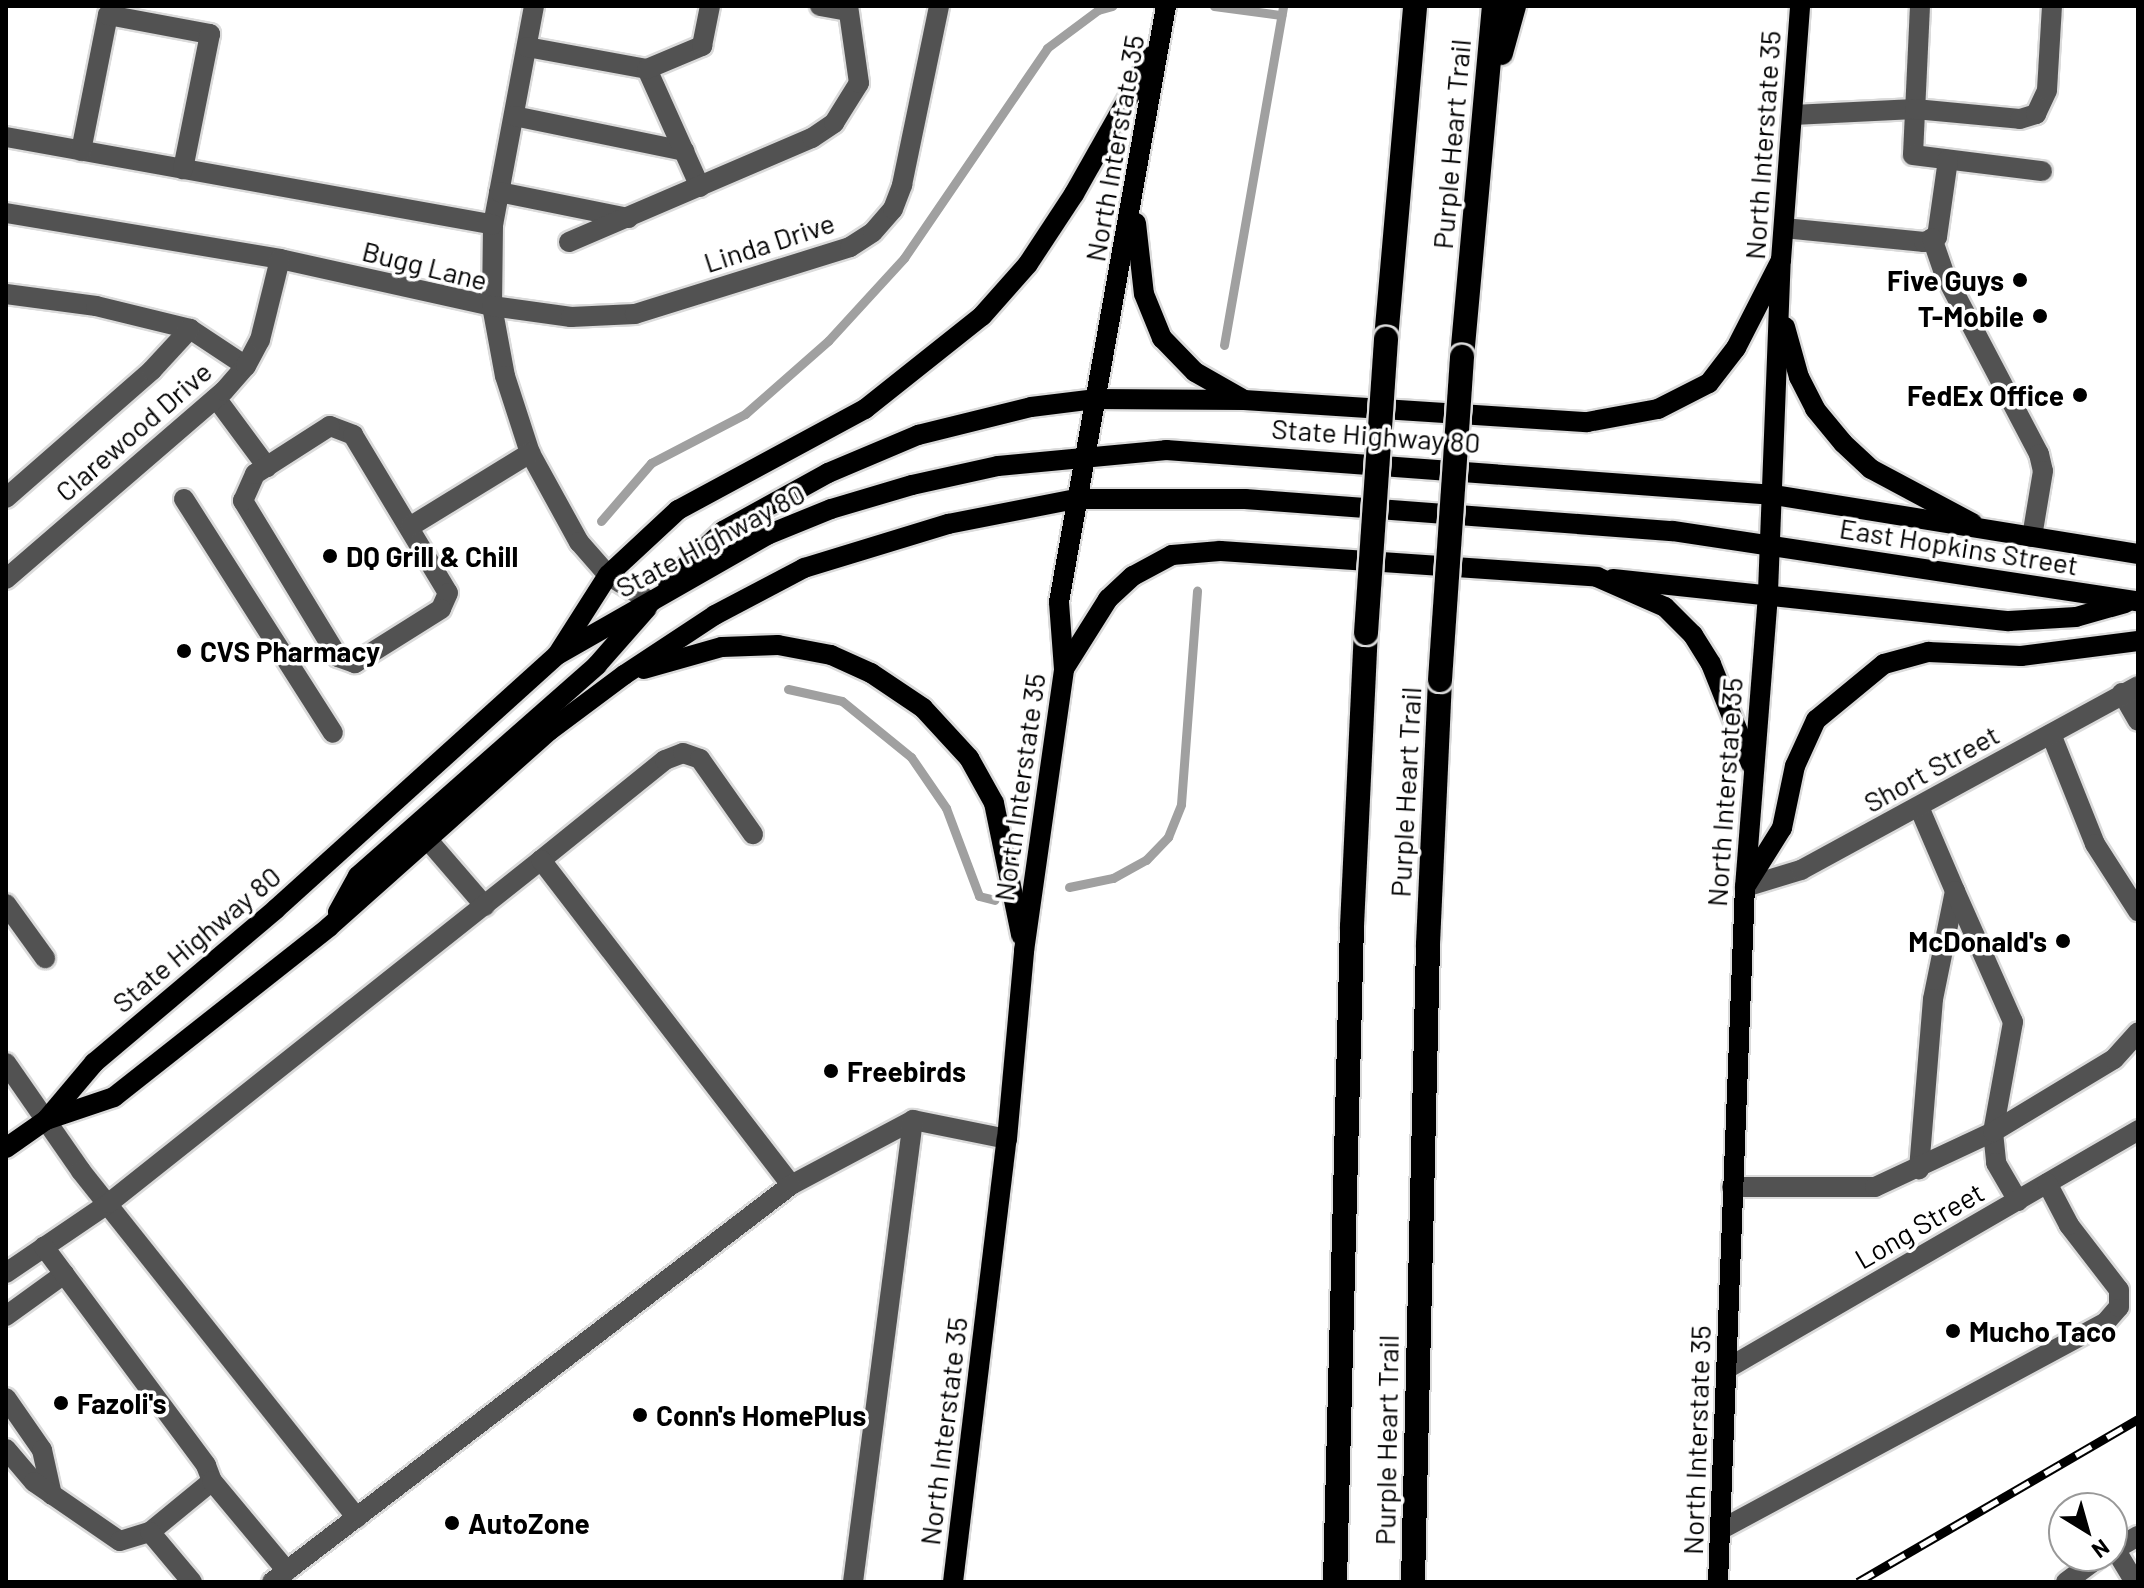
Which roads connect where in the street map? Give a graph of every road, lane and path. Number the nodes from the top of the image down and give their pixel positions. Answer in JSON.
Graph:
{"nodes":[{"id":1,"x":534,"y":6,"type":"edge"},
{"id":2,"x":710,"y":6,"type":"edge"},
{"id":3,"x":820,"y":6,"type":"edge"},
{"id":4,"x":939,"y":6,"type":"edge"},
{"id":5,"x":1166,"y":6,"type":"edge"},
{"id":6,"x":1415,"y":6,"type":"edge"},
{"id":7,"x":1494,"y":6,"type":"edge"},
{"id":8,"x":1514,"y":6,"type":"edge"},
{"id":9,"x":1800,"y":6,"type":"edge"},
{"id":10,"x":1920,"y":6,"type":"edge"},
{"id":11,"x":2052,"y":6,"type":"edge"},
{"id":12,"x":848,"y":8,"type":"edge"},
{"id":13,"x":1160,"y":43,"type":"junction"},
{"id":14,"x":527,"y":47,"type":"junction"},
{"id":15,"x":647,"y":69,"type":"junction"},
{"id":16,"x":1915,"y":109,"type":"junction"},
{"id":17,"x":1793,"y":115,"type":"junction"},
{"id":18,"x":514,"y":116,"type":"junction"},
{"id":19,"x":1482,"y":121,"type":"junction"},
{"id":20,"x":6,"y":137,"type":"edge"},
{"id":21,"x":81,"y":151,"type":"junction"},
{"id":22,"x":684,"y":151,"type":"junction"},
{"id":23,"x":1948,"y":160,"type":"junction"},
{"id":24,"x":183,"y":169,"type":"junction"},
{"id":25,"x":2042,"y":171,"type":"dead end"},
{"id":26,"x":700,"y":187,"type":"junction"},
{"id":27,"x":499,"y":192,"type":"junction"},
{"id":28,"x":1133,"y":199,"type":"junction"},
{"id":29,"x":6,"y":213,"type":"edge"},
{"id":30,"x":628,"y":218,"type":"junction"},
{"id":31,"x":493,"y":225,"type":"junction"},
{"id":32,"x":1784,"y":228,"type":"junction"},
{"id":33,"x":1932,"y":238,"type":"junction"},
{"id":34,"x":569,"y":242,"type":"dead end"},
{"id":35,"x":280,"y":259,"type":"junction"},
{"id":36,"x":1781,"y":260,"type":"junction"},
{"id":37,"x":6,"y":294,"type":"edge"},
{"id":38,"x":492,"y":306,"type":"junction"},
{"id":39,"x":1779,"y":307,"type":"junction"},
{"id":40,"x":190,"y":329,"type":"junction"},
{"id":41,"x":246,"y":366,"type":"junction"},
{"id":42,"x":216,"y":398,"type":"junction"},
{"id":43,"x":1095,"y":399,"type":"junction"},
{"id":44,"x":1244,"y":400,"type":"junction"},
{"id":45,"x":530,"y":453,"type":"junction"},
{"id":46,"x":1088,"y":456,"type":"junction"},
{"id":47,"x":267,"y":467,"type":"junction"},
{"id":48,"x":1774,"y":495,"type":"junction"},
{"id":49,"x":6,"y":498,"type":"edge"},
{"id":50,"x":184,"y":499,"type":"dead end"},
{"id":51,"x":1076,"y":499,"type":"junction"},
{"id":52,"x":411,"y":526,"type":"junction"},
{"id":53,"x":1986,"y":530,"type":"junction"},
{"id":54,"x":2032,"y":537,"type":"junction"},
{"id":55,"x":1771,"y":546,"type":"junction"},
{"id":56,"x":2138,"y":554,"type":"edge"},
{"id":57,"x":608,"y":575,"type":"junction"},
{"id":58,"x":1597,"y":577,"type":"junction"},
{"id":59,"x":6,"y":579,"type":"edge"},
{"id":60,"x":1768,"y":592,"type":"junction"},
{"id":61,"x":2136,"y":601,"type":"edge"},
{"id":62,"x":651,"y":602,"type":"junction"},
{"id":63,"x":2138,"y":641,"type":"edge"},
{"id":64,"x":557,"y":655,"type":"junction"},
{"id":65,"x":1064,"y":669,"type":"junction"},
{"id":66,"x":624,"y":675,"type":"junction"},
{"id":67,"x":2130,"y":690,"type":"edge"},
{"id":68,"x":2138,"y":721,"type":"edge"},
{"id":69,"x":333,"y":733,"type":"dead end"},
{"id":70,"x":2051,"y":734,"type":"junction"},
{"id":71,"x":1753,"y":767,"type":"junction"},
{"id":72,"x":1919,"y":807,"type":"junction"},
{"id":73,"x":753,"y":834,"type":"dead end"},
{"id":74,"x":428,"y":840,"type":"junction"},
{"id":75,"x":541,"y":860,"type":"junction"},
{"id":76,"x":1745,"y":887,"type":"junction"},
{"id":77,"x":1955,"y":891,"type":"junction"},
{"id":78,"x":6,"y":904,"type":"edge"},
{"id":79,"x":485,"y":906,"type":"junction"},
{"id":80,"x":2138,"y":911,"type":"edge"},
{"id":81,"x":329,"y":927,"type":"junction"},
{"id":82,"x":1024,"y":951,"type":"junction"},
{"id":83,"x":45,"y":958,"type":"dead end"},
{"id":84,"x":2138,"y":1032,"type":"edge"},
{"id":85,"x":6,"y":1063,"type":"edge"},
{"id":86,"x":46,"y":1120,"type":"junction"},
{"id":87,"x":913,"y":1120,"type":"junction"},
{"id":88,"x":2138,"y":1130,"type":"edge"},
{"id":89,"x":1993,"y":1132,"type":"junction"},
{"id":90,"x":1007,"y":1139,"type":"junction"},
{"id":91,"x":6,"y":1148,"type":"edge"},
{"id":92,"x":1919,"y":1169,"type":"junction"},
{"id":93,"x":2047,"y":1183,"type":"junction"},
{"id":94,"x":791,"y":1185,"type":"junction"},
{"id":95,"x":1732,"y":1187,"type":"junction"},
{"id":96,"x":2018,"y":1201,"type":"junction"},
{"id":97,"x":109,"y":1203,"type":"junction"},
{"id":98,"x":44,"y":1247,"type":"junction"},
{"id":99,"x":6,"y":1273,"type":"edge"},
{"id":100,"x":64,"y":1274,"type":"junction"},
{"id":101,"x":6,"y":1316,"type":"edge"},
{"id":102,"x":1728,"y":1368,"type":"junction"},
{"id":103,"x":6,"y":1398,"type":"edge"},
{"id":104,"x":6,"y":1449,"type":"edge"},
{"id":105,"x":212,"y":1481,"type":"junction"},
{"id":106,"x":52,"y":1495,"type":"junction"},
{"id":107,"x":357,"y":1518,"type":"junction"},
{"id":108,"x":1720,"y":1530,"type":"junction"},
{"id":109,"x":150,"y":1532,"type":"junction"},
{"id":110,"x":279,"y":1576,"type":"edge"},
{"id":111,"x":192,"y":1582,"type":"edge"},
{"id":112,"x":853,"y":1582,"type":"edge"},
{"id":113,"x":953,"y":1582,"type":"edge"},
{"id":114,"x":1335,"y":1582,"type":"edge"},
{"id":115,"x":1413,"y":1582,"type":"edge"},
{"id":116,"x":1718,"y":1582,"type":"edge"}],
"edges":[{"from":1,"to":14,"type":"street"},
{"from":2,"to":15,"type":"street"},
{"from":3,"to":12,"type":"street"},
{"from":4,"to":38,"type":"street","name":"Linda Drive"},
{"from":5,"to":13,"type":"main road","name":"North Interstate 35"},
{"from":6,"to":114,"type":"highway","name":"Purple Heart Trail","bridge":true},
{"from":7,"to":19,"type":"highway","name":"Purple Heart Trail"},
{"from":8,"to":19,"type":"highway"},
{"from":9,"to":17,"type":"main road","name":"North Interstate 35"},
{"from":10,"to":16,"type":"street"},
{"from":11,"to":16,"type":"street"},
{"from":12,"to":26,"type":"street"},
{"from":13,"to":28,"type":"main road","name":"North Interstate 35"},
{"from":13,"to":57,"type":"main road"},
{"from":14,"to":15,"type":"street"},
{"from":14,"to":18,"type":"street"},
{"from":15,"to":22,"type":"street"},
{"from":16,"to":17,"type":"street"},
{"from":16,"to":23,"type":"street"},
{"from":17,"to":32,"type":"main road","name":"North Interstate 35"},
{"from":18,"to":22,"type":"street"},
{"from":18,"to":27,"type":"street"},
{"from":19,"to":115,"type":"highway","name":"Purple Heart Trail","bridge":true},
{"from":20,"to":21,"type":"street"},
{"from":21,"to":24,"type":"street"},
{"from":21,"to":24,"type":"street"},
{"from":22,"to":26,"type":"street"},
{"from":23,"to":25,"type":"street"},
{"from":23,"to":33,"type":"street"},
{"from":24,"to":31,"type":"street"},
{"from":26,"to":30,"type":"street"},
{"from":27,"to":30,"type":"street"},
{"from":27,"to":31,"type":"street"},
{"from":28,"to":43,"type":"main road","name":"North Interstate 35"},
{"from":28,"to":44,"type":"main road"},
{"from":29,"to":35,"type":"street","name":"Bugg Lane"},
{"from":30,"to":34,"type":"street"},
{"from":31,"to":38,"type":"street"},
{"from":32,"to":33,"type":"street"},
{"from":32,"to":36,"type":"main road","name":"North Interstate 35"},
{"from":33,"to":54,"type":"street"},
{"from":35,"to":38,"type":"street","name":"Bugg Lane"},
{"from":35,"to":41,"type":"street","name":"Clarewood Drive"},
{"from":36,"to":39,"type":"main road","name":"North Interstate 35"},
{"from":36,"to":44,"type":"main road"},
{"from":37,"to":40,"type":"street"},
{"from":38,"to":45,"type":"street","name":"Bugg Lane"},
{"from":39,"to":48,"type":"main road","name":"North Interstate 35"},
{"from":39,"to":53,"type":"main road"},
{"from":40,"to":41,"type":"street"},
{"from":40,"to":49,"type":"street"},
{"from":41,"to":42,"type":"street","name":"Clarewood Drive"},
{"from":42,"to":47,"type":"street"},
{"from":42,"to":59,"type":"street","name":"Clarewood Drive"},
{"from":43,"to":44,"type":"main road"},
{"from":43,"to":46,"type":"main road","name":"North Interstate 35"},
{"from":43,"to":62,"type":"main road"},
{"from":45,"to":52,"type":"street"},
{"from":45,"to":57,"type":"street","name":"Bugg Lane"},
{"from":46,"to":48,"type":"main road","name":"State Highway 80"},
{"from":46,"to":51,"type":"main road","name":"North Interstate 35"},
{"from":46,"to":62,"type":"main road","name":"State Highway 80"},
{"from":47,"to":52,"type":"street"},
{"from":47,"to":52,"type":"street"},
{"from":48,"to":53,"type":"main road","name":"East Hopkins Street"},
{"from":48,"to":55,"type":"main road","name":"North Interstate 35"},
{"from":50,"to":69,"type":"street"},
{"from":51,"to":55,"type":"main road","name":"State Highway 80"},
{"from":51,"to":65,"type":"main road","name":"North Interstate 35"},
{"from":51,"to":66,"type":"main road","name":"State Highway 80"},
{"from":53,"to":54,"type":"main road","name":"East Hopkins Street"},
{"from":54,"to":56,"type":"main road","name":"East Hopkins Street"},
{"from":55,"to":60,"type":"main road","name":"North Interstate 35"},
{"from":55,"to":61,"type":"main road","name":"East Hopkins Street"},
{"from":57,"to":62,"type":"street","name":"Bugg Lane"},
{"from":57,"to":64,"type":"main road"},
{"from":58,"to":60,"type":"main road"},
{"from":58,"to":65,"type":"main road"},
{"from":58,"to":71,"type":"main road"},
{"from":60,"to":61,"type":"main road"},
{"from":60,"to":71,"type":"main road","name":"North Interstate 35"},
{"from":62,"to":64,"type":"main road","name":"State Highway 80"},
{"from":62,"to":81,"type":"main road"},
{"from":63,"to":76,"type":"main road"},
{"from":64,"to":86,"type":"main road","name":"State Highway 80"},
{"from":65,"to":82,"type":"main road","name":"North Interstate 35"},
{"from":66,"to":74,"type":"main road","name":"State Highway 80"},
{"from":66,"to":82,"type":"main road"},
{"from":67,"to":68,"type":"street"},
{"from":67,"to":70,"type":"street","name":"Short Street"},
{"from":70,"to":72,"type":"street","name":"Short Street"},
{"from":70,"to":80,"type":"street"},
{"from":71,"to":76,"type":"main road","name":"North Interstate 35"},
{"from":72,"to":76,"type":"street","name":"Short Street"},
{"from":72,"to":77,"type":"street"},
{"from":73,"to":75,"type":"street"},
{"from":74,"to":79,"type":"street"},
{"from":74,"to":81,"type":"main road","name":"State Highway 80"},
{"from":75,"to":79,"type":"street"},
{"from":75,"to":94,"type":"street"},
{"from":76,"to":95,"type":"main road","name":"North Interstate 35"},
{"from":77,"to":89,"type":"street"},
{"from":77,"to":92,"type":"street"},
{"from":78,"to":83,"type":"street"},
{"from":79,"to":97,"type":"street"},
{"from":81,"to":86,"type":"main road","name":"State Highway 80"},
{"from":82,"to":90,"type":"main road","name":"North Interstate 35"},
{"from":84,"to":89,"type":"street"},
{"from":85,"to":86,"type":"street"},
{"from":86,"to":91,"type":"main road","name":"State Highway 80"},
{"from":86,"to":97,"type":"street"},
{"from":87,"to":90,"type":"street"},
{"from":87,"to":94,"type":"street"},
{"from":87,"to":112,"type":"street"},
{"from":88,"to":93,"type":"street","name":"Long Street"},
{"from":89,"to":92,"type":"street"},
{"from":89,"to":96,"type":"street"},
{"from":90,"to":113,"type":"main road","name":"North Interstate 35"},
{"from":92,"to":95,"type":"street"},
{"from":93,"to":96,"type":"street","name":"Long Street"},
{"from":93,"to":108,"type":"street"},
{"from":94,"to":107,"type":"street"},
{"from":95,"to":102,"type":"main road","name":"North Interstate 35"},
{"from":96,"to":102,"type":"street","name":"Long Street"},
{"from":97,"to":98,"type":"street"},
{"from":97,"to":107,"type":"street"},
{"from":98,"to":99,"type":"street"},
{"from":98,"to":100,"type":"street"},
{"from":100,"to":101,"type":"street"},
{"from":100,"to":105,"type":"street"},
{"from":102,"to":108,"type":"main road","name":"North Interstate 35"},
{"from":103,"to":106,"type":"street"},
{"from":104,"to":106,"type":"street"},
{"from":105,"to":109,"type":"street"},
{"from":105,"to":110,"type":"street"},
{"from":106,"to":109,"type":"street"},
{"from":107,"to":110,"type":"street"},
{"from":108,"to":116,"type":"main road","name":"North Interstate 35"},
{"from":109,"to":111,"type":"street"}]}
